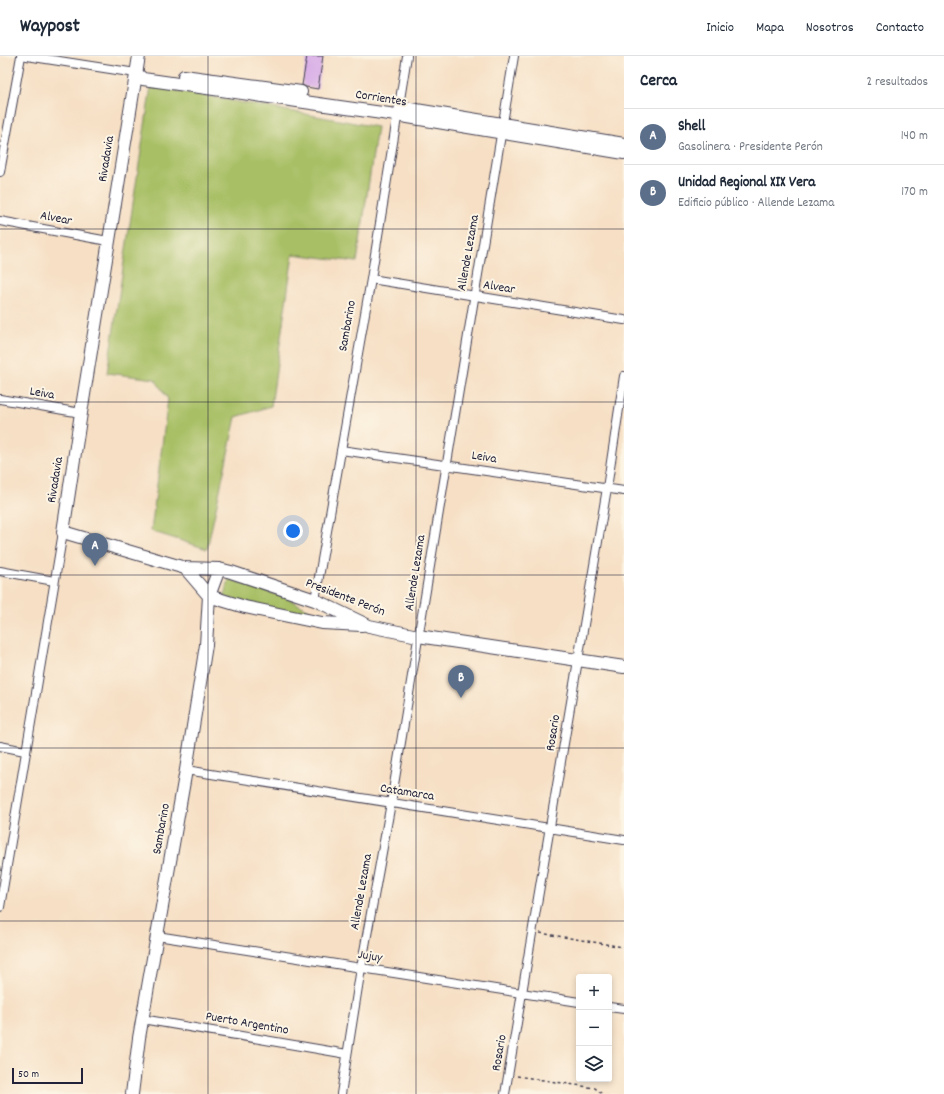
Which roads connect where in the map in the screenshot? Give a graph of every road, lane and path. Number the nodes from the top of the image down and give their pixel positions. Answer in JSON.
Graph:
{"nodes":[{"id":1,"x":21,"y":56,"type":"edge"},
{"id":2,"x":27,"y":56,"type":"edge"},
{"id":3,"x":138,"y":56,"type":"edge"},
{"id":4,"x":407,"y":56,"type":"edge"},
{"id":5,"x":514,"y":56,"type":"edge"},
{"id":6,"x":136,"y":73,"type":"junction"},
{"id":7,"x":397,"y":111,"type":"junction"},
{"id":8,"x":503,"y":128,"type":"junction"},
{"id":9,"x":624,"y":144,"type":"edge"},
{"id":10,"x":624,"y":153,"type":"edge"},
{"id":11,"x":0,"y":172,"type":"edge"},
{"id":12,"x":0,"y":221,"type":"edge"},
{"id":13,"x":108,"y":241,"type":"junction"},
{"id":14,"x":371,"y":279,"type":"junction"},
{"id":15,"x":474,"y":296,"type":"junction"},
{"id":16,"x":624,"y":320,"type":"edge"},
{"id":17,"x":624,"y":376,"type":"edge"},
{"id":18,"x":0,"y":398,"type":"edge"},
{"id":19,"x":81,"y":413,"type":"junction"},
{"id":20,"x":341,"y":450,"type":"junction"},
{"id":21,"x":446,"y":464,"type":"junction"},
{"id":22,"x":607,"y":488,"type":"junction"},
{"id":23,"x":624,"y":491,"type":"edge"},
{"id":24,"x":63,"y":532,"type":"junction"},
{"id":25,"x":185,"y":568,"type":"junction"},
{"id":26,"x":219,"y":569,"type":"junction"},
{"id":27,"x":0,"y":571,"type":"edge"},
{"id":28,"x":54,"y":581,"type":"junction"},
{"id":29,"x":209,"y":596,"type":"junction"},
{"id":30,"x":315,"y":600,"type":"junction"},
{"id":31,"x":369,"y":626,"type":"junction"},
{"id":32,"x":418,"y":636,"type":"junction"},
{"id":33,"x":578,"y":661,"type":"junction"},
{"id":34,"x":624,"y":667,"type":"edge"},
{"id":35,"x":0,"y":746,"type":"edge"},
{"id":36,"x":25,"y":751,"type":"junction"},
{"id":37,"x":186,"y":770,"type":"junction"},
{"id":38,"x":391,"y":803,"type":"junction"},
{"id":39,"x":550,"y":828,"type":"junction"},
{"id":40,"x":624,"y":840,"type":"edge"},
{"id":41,"x":0,"y":907,"type":"edge"},
{"id":42,"x":533,"y":932,"type":"junction"},
{"id":43,"x":157,"y":936,"type":"junction"},
{"id":44,"x":623,"y":947,"type":"edge"},
{"id":45,"x":360,"y":968,"type":"junction"},
{"id":46,"x":522,"y":993,"type":"junction"},
{"id":47,"x":576,"y":1002,"type":"edge"},
{"id":48,"x":612,"y":1007,"type":"edge"},
{"id":49,"x":624,"y":1009,"type":"edge"},
{"id":50,"x":142,"y":1019,"type":"junction"},
{"id":51,"x":347,"y":1054,"type":"junction"},
{"id":52,"x":509,"y":1074,"type":"junction"},
{"id":53,"x":132,"y":1094,"type":"edge"},
{"id":54,"x":341,"y":1094,"type":"edge"},
{"id":55,"x":505,"y":1094,"type":"edge"},
{"id":56,"x":602,"y":1094,"type":"edge"}],
"edges":[{"from":1,"to":11,"type":"street"},
{"from":2,"to":6,"type":"street","name":"Corrientes"},
{"from":3,"to":6,"type":"street","name":"Rivadavia"},
{"from":4,"to":7,"type":"street","name":"Sambarino"},
{"from":5,"to":8,"type":"street","name":"Allende Lezama"},
{"from":6,"to":7,"type":"street","name":"Corrientes"},
{"from":6,"to":13,"type":"street","name":"Rivadavia"},
{"from":7,"to":8,"type":"street","name":"Corrientes"},
{"from":7,"to":14,"type":"street","name":"Sambarino"},
{"from":8,"to":9,"type":"street","name":"Corrientes"},
{"from":8,"to":10,"type":"street","name":"Corrientes"},
{"from":8,"to":15,"type":"street","name":"Allende Lezama"},
{"from":12,"to":13,"type":"street","name":"Alvear"},
{"from":13,"to":19,"type":"street","name":"Rivadavia"},
{"from":14,"to":15,"type":"street","name":"Alvear"},
{"from":14,"to":20,"type":"street","name":"Sambarino"},
{"from":15,"to":16,"type":"street","name":"Alvear"},
{"from":15,"to":21,"type":"street","name":"Allende Lezama"},
{"from":17,"to":22,"type":"street","name":"Rosario"},
{"from":18,"to":19,"type":"street","name":"Leiva"},
{"from":19,"to":24,"type":"street","name":"Rivadavia"},
{"from":20,"to":21,"type":"street","name":"Leiva"},
{"from":20,"to":30,"type":"street","name":"Sambarino"},
{"from":21,"to":22,"type":"street","name":"Leiva"},
{"from":21,"to":32,"type":"street","name":"Allende Lezama"},
{"from":22,"to":23,"type":"street","name":"Leiva"},
{"from":22,"to":33,"type":"street","name":"Rosario"},
{"from":24,"to":25,"type":"street","name":"Presidente Perón"},
{"from":24,"to":28,"type":"street","name":"Rivadavia"},
{"from":25,"to":26,"type":"street","name":"Presidente Perón"},
{"from":25,"to":29,"type":"street"},
{"from":26,"to":29,"type":"street","name":"Sambarino"},
{"from":26,"to":30,"type":"street","name":"Presidente Perón"},
{"from":27,"to":28,"type":"street"},
{"from":28,"to":36,"type":"street","name":"Rivadavia"},
{"from":29,"to":31,"type":"street"},
{"from":29,"to":37,"type":"street","name":"Sambarino"},
{"from":30,"to":31,"type":"street","name":"Presidente Perón"},
{"from":31,"to":32,"type":"street","name":"Presidente Perón"},
{"from":32,"to":33,"type":"street","name":"Presidente Perón"},
{"from":32,"to":38,"type":"street","name":"Allende Lezama"},
{"from":33,"to":34,"type":"street","name":"Presidente Perón"},
{"from":33,"to":39,"type":"street","name":"Rosario"},
{"from":35,"to":36,"type":"street"},
{"from":36,"to":41,"type":"street","name":"Rivadavia"},
{"from":37,"to":38,"type":"street","name":"Catamarca"},
{"from":37,"to":43,"type":"street","name":"Sambarino"},
{"from":38,"to":39,"type":"street","name":"Catamarca"},
{"from":38,"to":45,"type":"street","name":"Allende Lezama"},
{"from":39,"to":40,"type":"street","name":"Catamarca"},
{"from":39,"to":42,"type":"street","name":"Rosario"},
{"from":42,"to":44,"type":"path"},
{"from":42,"to":46,"type":"street","name":"Rosario"},
{"from":43,"to":45,"type":"street","name":"Jujuy"},
{"from":43,"to":50,"type":"street","name":"Sambarino"},
{"from":45,"to":46,"type":"street","name":"Jujuy"},
{"from":45,"to":51,"type":"street","name":"Allende Lezama"},
{"from":46,"to":47,"type":"street","name":"Jujuy"},
{"from":46,"to":52,"type":"street","name":"Rosario"},
{"from":48,"to":49,"type":"street"},
{"from":50,"to":51,"type":"street","name":"Puerto Argentino"},
{"from":50,"to":53,"type":"street","name":"Sambarino"},
{"from":51,"to":54,"type":"street","name":"Allende Lezama"},
{"from":52,"to":55,"type":"street","name":"Rosario"},
{"from":52,"to":56,"type":"path"}]}
